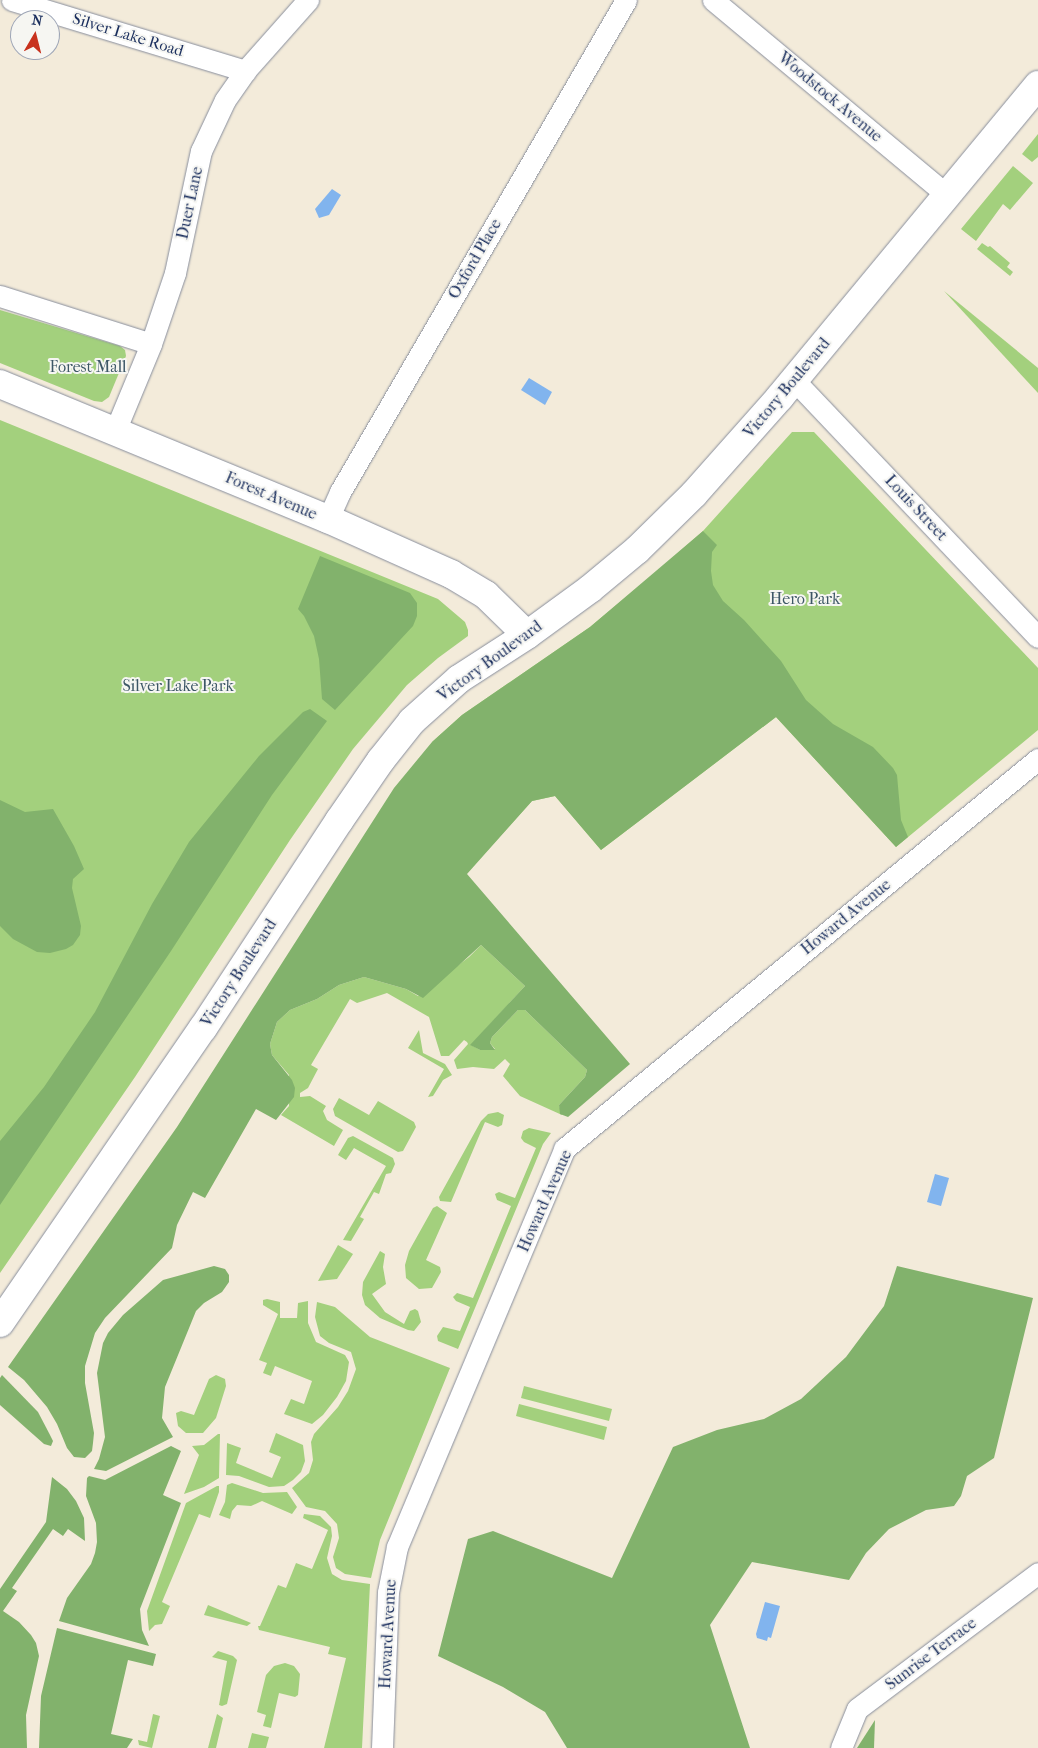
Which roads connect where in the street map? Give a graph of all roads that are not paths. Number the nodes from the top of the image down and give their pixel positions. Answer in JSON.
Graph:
{"nodes":[{"id":1,"x":12,"y":0,"type":"edge"},
{"id":2,"x":308,"y":0,"type":"edge"},
{"id":3,"x":626,"y":0,"type":"edge"},
{"id":4,"x":713,"y":0,"type":"edge"},
{"id":5,"x":245,"y":71,"type":"junction"},
{"id":6,"x":1038,"y":85,"type":"edge"},
{"id":7,"x":947,"y":195,"type":"junction"},
{"id":8,"x":0,"y":296,"type":"edge"},
{"id":9,"x":151,"y":344,"type":"junction"},
{"id":10,"x":794,"y":380,"type":"junction"},
{"id":11,"x":0,"y":384,"type":"edge"},
{"id":12,"x":116,"y":431,"type":"junction"},
{"id":13,"x":328,"y":519,"type":"junction"},
{"id":14,"x":527,"y":635,"type":"junction"},
{"id":15,"x":1038,"y":637,"type":"edge"},
{"id":16,"x":1038,"y":759,"type":"edge"},
{"id":17,"x":0,"y":1323,"type":"edge"},
{"id":18,"x":1038,"y":1573,"type":"edge"},
{"id":19,"x":382,"y":1748,"type":"edge"},
{"id":20,"x":841,"y":1748,"type":"edge"}],
"edges":[{"from":1,"to":5,"type":"street","name":"Silver Lake Road"},
{"from":2,"to":5,"type":"street","name":"Duer Lane"},
{"from":3,"to":13,"type":"street","name":"Oxford Place"},
{"from":4,"to":7,"type":"street","name":"Woodstock Avenue"},
{"from":5,"to":9,"type":"street","name":"Duer Lane"},
{"from":6,"to":7,"type":"main road","name":"Victory Boulevard"},
{"from":7,"to":10,"type":"main road","name":"Victory Boulevard"},
{"from":8,"to":9,"type":"street"},
{"from":9,"to":12,"type":"street","name":"Duer Lane"},
{"from":10,"to":14,"type":"main road","name":"Victory Boulevard"},
{"from":10,"to":15,"type":"street","name":"Louis Street"},
{"from":11,"to":12,"type":"main road","name":"Forest Avenue"},
{"from":12,"to":13,"type":"main road","name":"Forest Avenue"},
{"from":13,"to":14,"type":"main road","name":"Forest Avenue"},
{"from":14,"to":17,"type":"main road","name":"Victory Boulevard"},
{"from":16,"to":19,"type":"street","name":"Howard Avenue"},
{"from":18,"to":20,"type":"street","name":"Sunrise Terrace"}]}
